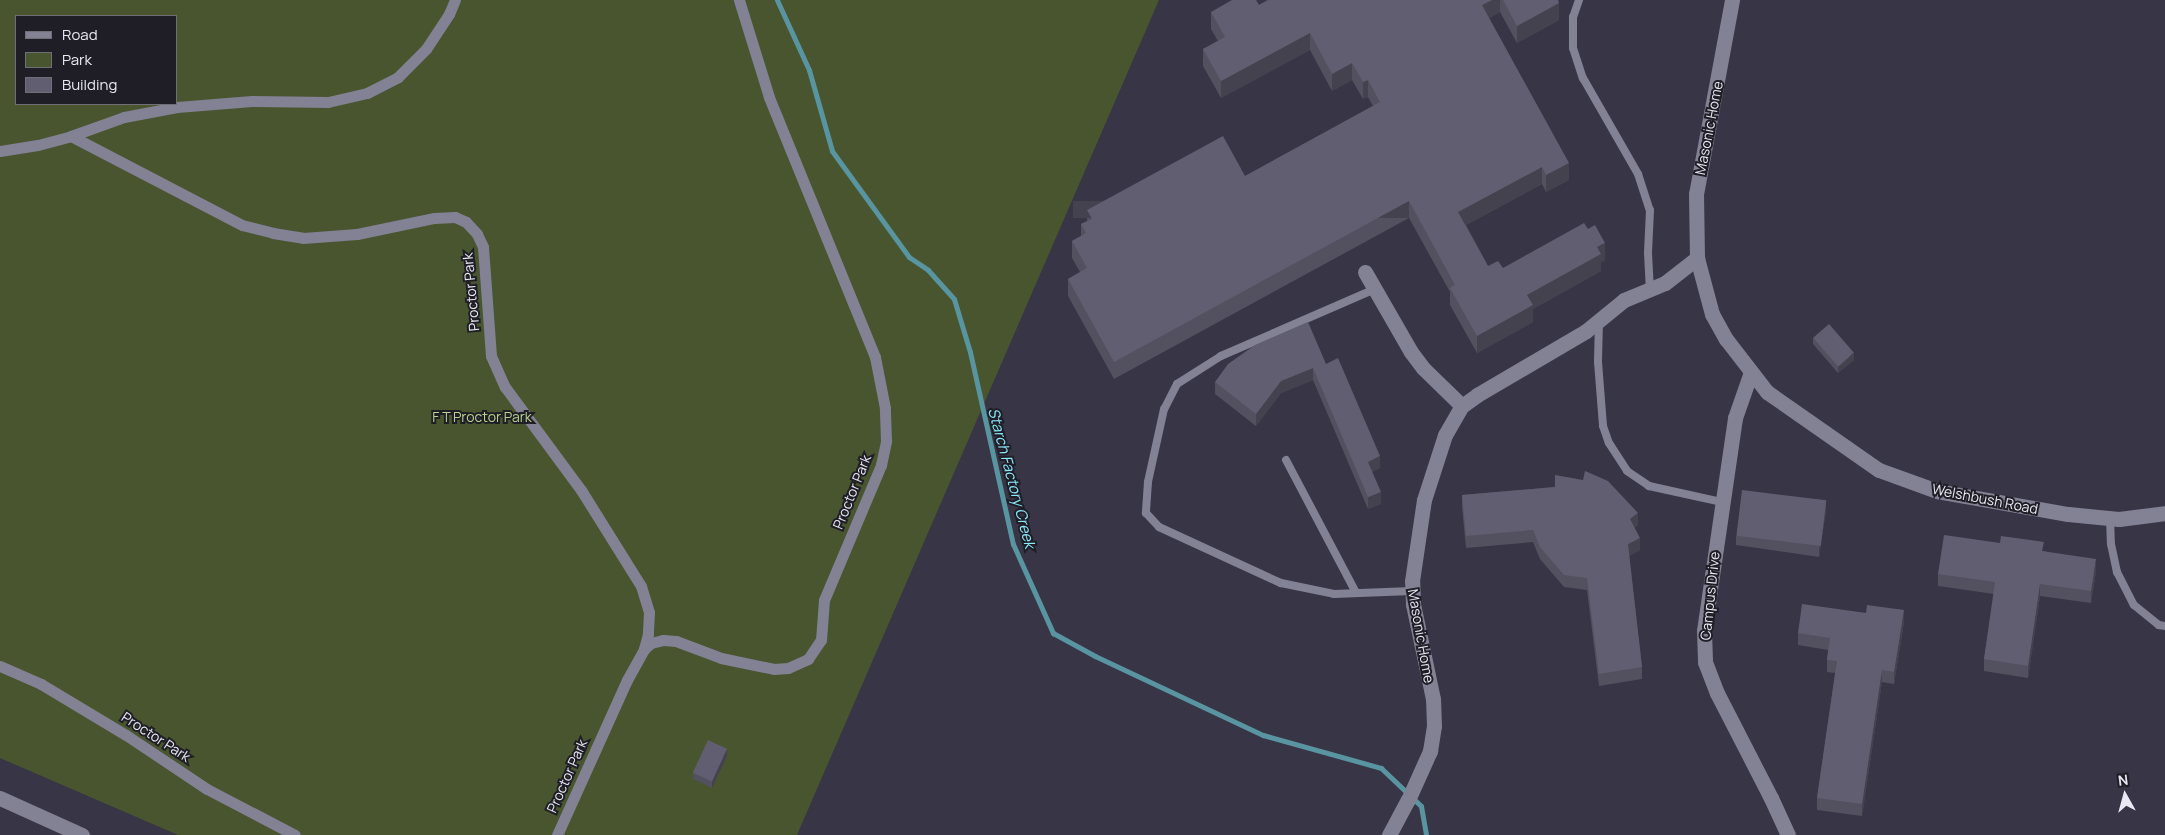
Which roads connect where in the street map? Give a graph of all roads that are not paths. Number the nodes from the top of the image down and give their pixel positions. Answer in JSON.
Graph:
{"nodes":[{"id":1,"x":455,"y":0,"type":"edge"},
{"id":2,"x":739,"y":0,"type":"edge"},
{"id":3,"x":1579,"y":0,"type":"edge"},
{"id":4,"x":1732,"y":0,"type":"edge"},
{"id":5,"x":71,"y":136,"type":"junction"},
{"id":6,"x":0,"y":151,"type":"edge"},
{"id":7,"x":1697,"y":258,"type":"junction"},
{"id":8,"x":1365,"y":272,"type":"dead end"},
{"id":9,"x":1375,"y":289,"type":"junction"},
{"id":10,"x":1650,"y":289,"type":"junction"},
{"id":11,"x":1599,"y":320,"type":"junction"},
{"id":12,"x":1751,"y":372,"type":"junction"},
{"id":13,"x":1462,"y":406,"type":"junction"},
{"id":14,"x":1286,"y":460,"type":"dead end"},
{"id":15,"x":1722,"y":502,"type":"junction"},
{"id":16,"x":2165,"y":514,"type":"edge"},
{"id":17,"x":2110,"y":518,"type":"junction"},
{"id":18,"x":1412,"y":591,"type":"junction"},
{"id":19,"x":1356,"y":593,"type":"junction"},
{"id":20,"x":2165,"y":626,"type":"edge"},
{"id":21,"x":644,"y":649,"type":"junction"},
{"id":22,"x":0,"y":666,"type":"edge"},
{"id":23,"x":0,"y":798,"type":"edge"},
{"id":24,"x":82,"y":835,"type":"edge"},
{"id":25,"x":295,"y":835,"type":"edge"},
{"id":26,"x":557,"y":835,"type":"edge"},
{"id":27,"x":1389,"y":835,"type":"edge"},
{"id":28,"x":1788,"y":835,"type":"edge"}],
"edges":[{"from":1,"to":5,"type":"street"},
{"from":2,"to":21,"type":"street","name":"Proctor Park"},
{"from":3,"to":10,"type":"lane"},
{"from":4,"to":7,"type":"street","name":"Masonic Home"},
{"from":5,"to":6,"type":"street"},
{"from":5,"to":21,"type":"street","name":"Proctor Park"},
{"from":7,"to":10,"type":"street","name":"Masonic Home"},
{"from":7,"to":12,"type":"street","name":"Masonic Home"},
{"from":8,"to":9,"type":"street"},
{"from":9,"to":13,"type":"street"},
{"from":9,"to":19,"type":"lane"},
{"from":10,"to":11,"type":"street","name":"Masonic Home"},
{"from":11,"to":13,"type":"street","name":"Masonic Home"},
{"from":11,"to":15,"type":"lane"},
{"from":12,"to":15,"type":"street","name":"Campus Drive"},
{"from":12,"to":17,"type":"street","name":"Welshbush Road"},
{"from":13,"to":18,"type":"street","name":"Masonic Home"},
{"from":14,"to":19,"type":"lane"},
{"from":15,"to":28,"type":"street","name":"Campus Drive"},
{"from":16,"to":17,"type":"street","name":"Welshbush Road"},
{"from":17,"to":20,"type":"lane"},
{"from":18,"to":19,"type":"lane"},
{"from":18,"to":27,"type":"street","name":"Masonic Home"},
{"from":21,"to":26,"type":"street","name":"Proctor Park"},
{"from":22,"to":25,"type":"street","name":"Proctor Park"},
{"from":23,"to":24,"type":"street"}]}
